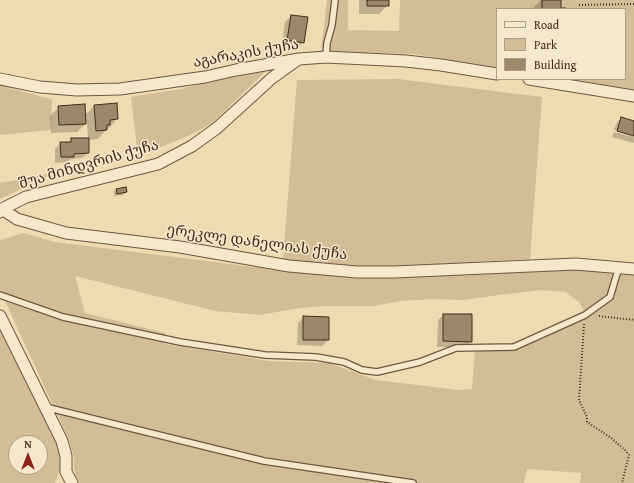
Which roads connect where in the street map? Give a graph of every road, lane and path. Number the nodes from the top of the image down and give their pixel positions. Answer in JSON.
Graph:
{"nodes":[{"id":1,"x":335,"y":0,"type":"edge"},
{"id":2,"x":634,"y":4,"type":"edge"},
{"id":3,"x":579,"y":5,"type":"dead end"},
{"id":4,"x":326,"y":58,"type":"junction"},
{"id":5,"x":299,"y":59,"type":"junction"},
{"id":6,"x":496,"y":74,"type":"edge"},
{"id":7,"x":0,"y":79,"type":"edge"},
{"id":8,"x":535,"y":80,"type":"edge"},
{"id":9,"x":634,"y":96,"type":"edge"},
{"id":10,"x":1,"y":210,"type":"edge"},
{"id":11,"x":619,"y":267,"type":"junction"},
{"id":12,"x":634,"y":269,"type":"edge"},
{"id":13,"x":0,"y":295,"type":"edge"},
{"id":14,"x":585,"y":314,"type":"junction"},
{"id":15,"x":0,"y":316,"type":"edge"},
{"id":16,"x":634,"y":320,"type":"edge"},
{"id":17,"x":45,"y":406,"type":"junction"},
{"id":18,"x":66,"y":472,"type":"junction"},
{"id":19,"x":62,"y":483,"type":"edge"},
{"id":20,"x":72,"y":483,"type":"edge"},
{"id":21,"x":413,"y":483,"type":"edge"},
{"id":22,"x":622,"y":483,"type":"edge"}],
"edges":[{"from":1,"to":4,"type":"lane"},
{"from":2,"to":3,"type":"path"},
{"from":4,"to":5,"type":"street","name":"აგარაკის ქუჩა"},
{"from":4,"to":6,"type":"street","name":"აგარაკის ქუჩა"},
{"from":5,"to":7,"type":"street","name":"აგარაკის ქუჩა"},
{"from":5,"to":10,"type":"street","name":"შუა მინდვრის ქუჩა"},
{"from":8,"to":9,"type":"street"},
{"from":10,"to":11,"type":"street","name":"ერეკლე დანელიას ქუჩა"},
{"from":11,"to":12,"type":"street","name":"ერეკლე დანელიას ქუჩა"},
{"from":11,"to":14,"type":"lane"},
{"from":13,"to":14,"type":"lane"},
{"from":14,"to":16,"type":"path"},
{"from":14,"to":22,"type":"path"},
{"from":15,"to":17,"type":"street"},
{"from":17,"to":18,"type":"street"},
{"from":17,"to":21,"type":"lane"},
{"from":18,"to":19,"type":"street"},
{"from":18,"to":20,"type":"street"}]}
